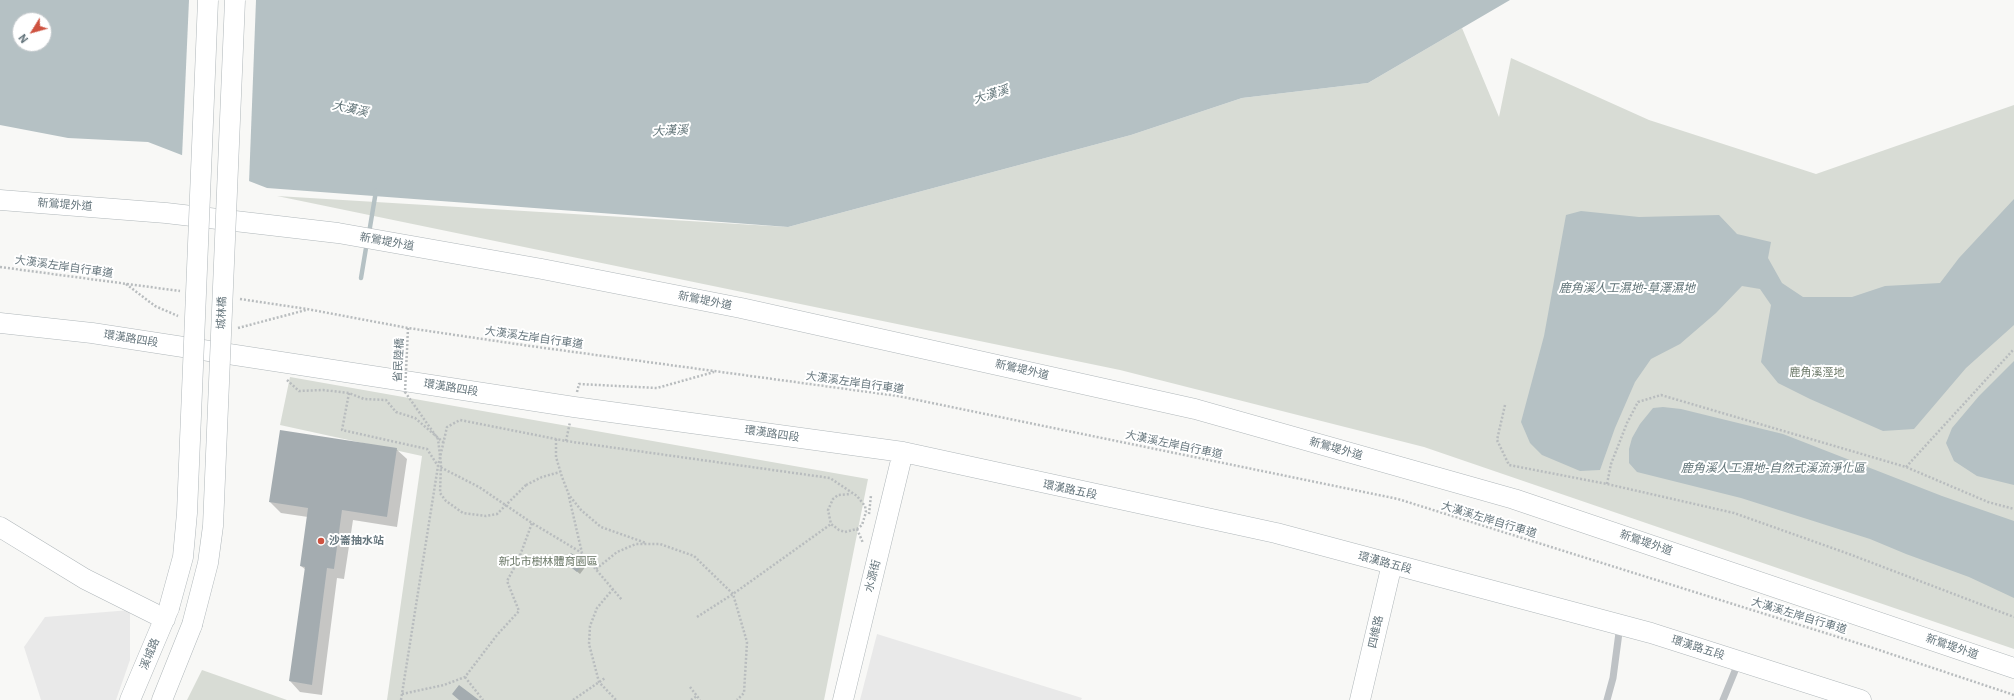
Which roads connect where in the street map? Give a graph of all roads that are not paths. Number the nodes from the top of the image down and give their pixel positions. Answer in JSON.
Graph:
{"nodes":[{"id":1,"x":208,"y":0,"type":"edge"},
{"id":2,"x":235,"y":0,"type":"edge"},
{"id":3,"x":0,"y":200,"type":"edge"},
{"id":4,"x":0,"y":324,"type":"edge"},
{"id":5,"x":903,"y":452,"type":"junction"},
{"id":6,"x":0,"y":527,"type":"edge"},
{"id":7,"x":1392,"y":564,"type":"junction"},
{"id":8,"x":167,"y":614,"type":"junction"},
{"id":9,"x":1620,"y":625,"type":"junction"},
{"id":10,"x":1739,"y":661,"type":"junction"},
{"id":11,"x":2014,"y":668,"type":"edge"},
{"id":12,"x":130,"y":700,"type":"edge"},
{"id":13,"x":162,"y":700,"type":"edge"},
{"id":14,"x":843,"y":700,"type":"edge"},
{"id":15,"x":1360,"y":700,"type":"edge"},
{"id":16,"x":1607,"y":700,"type":"edge"},
{"id":17,"x":1723,"y":700,"type":"edge"},
{"id":18,"x":1861,"y":700,"type":"edge"}],
"edges":[{"from":1,"to":8,"type":"street","bridge":true},
{"from":2,"to":13,"type":"street","name":"城林橋","bridge":true},
{"from":3,"to":11,"type":"street","name":"新鶯堤外道"},
{"from":4,"to":5,"type":"street","name":"環漢路四段"},
{"from":5,"to":7,"type":"street","name":"環漢路五段"},
{"from":5,"to":14,"type":"street","name":"水源街"},
{"from":6,"to":8,"type":"street"},
{"from":7,"to":9,"type":"street","name":"環漢路五段"},
{"from":7,"to":15,"type":"street","name":"四維路"},
{"from":8,"to":12,"type":"street","name":"溪城路"},
{"from":9,"to":10,"type":"street","name":"環漢路五段"},
{"from":9,"to":16,"type":"lane"},
{"from":10,"to":17,"type":"lane"},
{"from":10,"to":18,"type":"street","name":"環漢路五段"}]}
